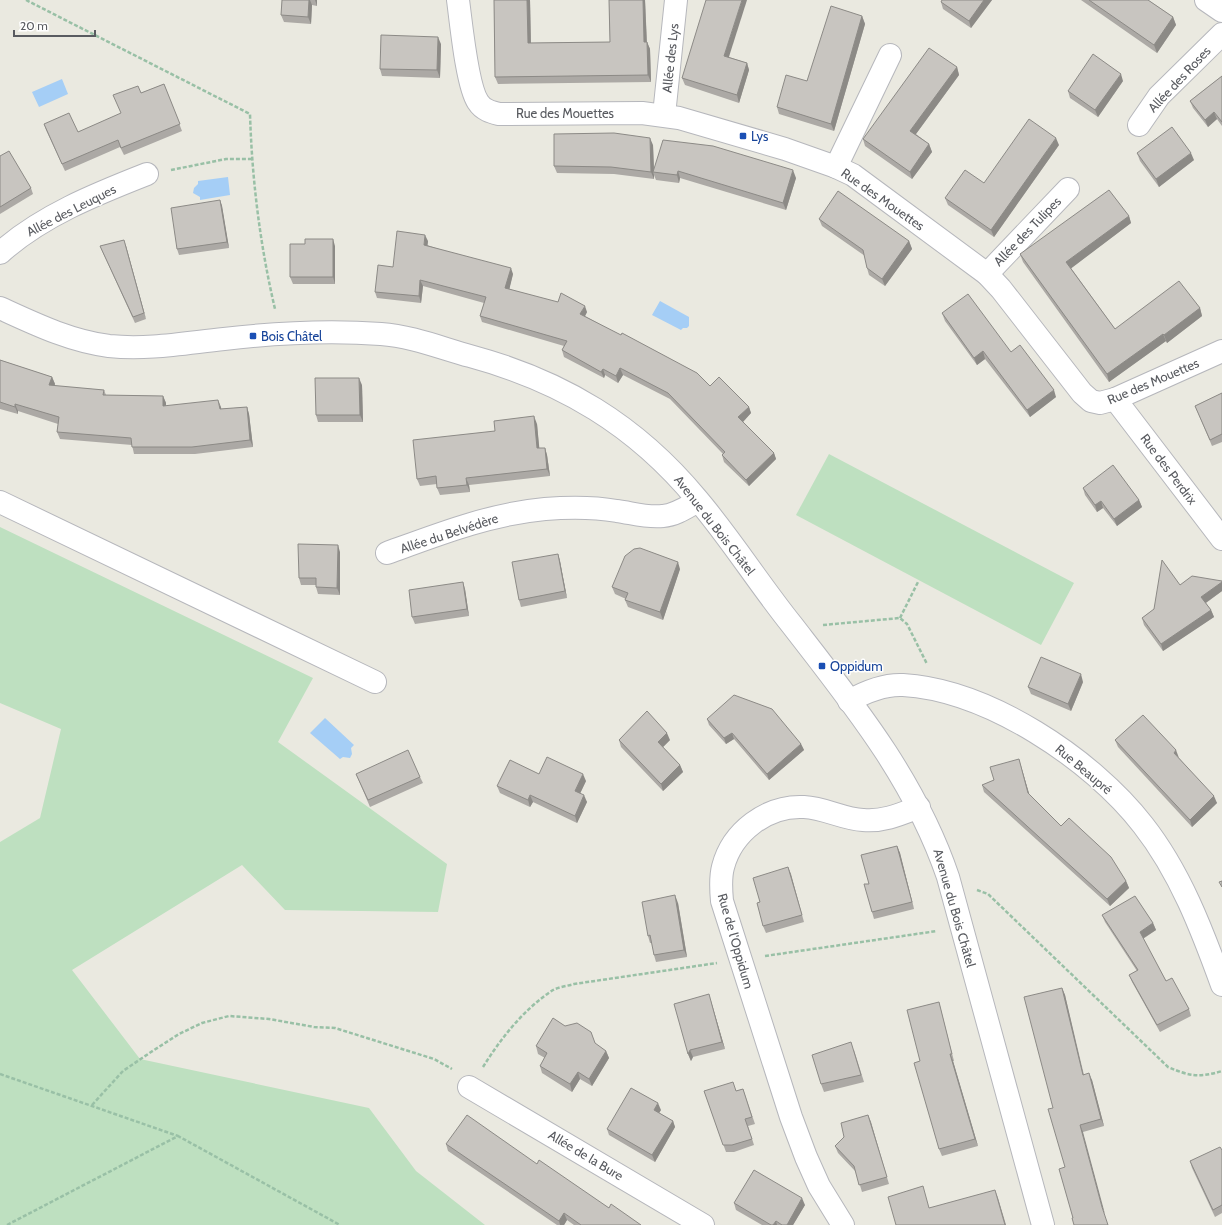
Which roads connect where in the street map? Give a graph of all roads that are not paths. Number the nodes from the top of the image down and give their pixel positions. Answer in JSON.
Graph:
{"nodes":[{"id":1,"x":458,"y":0,"type":"edge"},
{"id":2,"x":676,"y":0,"type":"edge"},
{"id":3,"x":1206,"y":0,"type":"edge"},
{"id":4,"x":1222,"y":11,"type":"edge"},
{"id":5,"x":1222,"y":34,"type":"edge"},
{"id":6,"x":890,"y":55,"type":"dead end"},
{"id":7,"x":664,"y":115,"type":"junction"},
{"id":8,"x":1139,"y":125,"type":"dead end"},
{"id":9,"x":836,"y":167,"type":"junction"},
{"id":10,"x":146,"y":174,"type":"road end"},
{"id":11,"x":1068,"y":189,"type":"dead end"},
{"id":12,"x":0,"y":253,"type":"edge"},
{"id":13,"x":987,"y":274,"type":"junction"},
{"id":14,"x":0,"y":308,"type":"edge"},
{"id":15,"x":1222,"y":351,"type":"edge"},
{"id":16,"x":1115,"y":399,"type":"junction"},
{"id":17,"x":698,"y":500,"type":"junction"},
{"id":18,"x":0,"y":502,"type":"edge"},
{"id":19,"x":1222,"y":540,"type":"edge"},
{"id":20,"x":387,"y":554,"type":"dead end"},
{"id":21,"x":375,"y":682,"type":"dead end"},
{"id":22,"x":849,"y":701,"type":"junction"},
{"id":23,"x":919,"y":808,"type":"junction"},
{"id":24,"x":1222,"y":985,"type":"edge"},
{"id":25,"x":471,"y":1084,"type":"road end"},
{"id":26,"x":702,"y":1225,"type":"edge"},
{"id":27,"x":843,"y":1225,"type":"edge"},
{"id":28,"x":1043,"y":1225,"type":"edge"}],
"edges":[{"from":1,"to":7,"type":"street","name":"Rue des Mouettes"},
{"from":2,"to":7,"type":"street","name":"Allée des Lys"},
{"from":3,"to":4,"type":"street"},
{"from":5,"to":8,"type":"street","name":"Allée des Roses"},
{"from":6,"to":9,"type":"street"},
{"from":7,"to":9,"type":"street","name":"Rue des Mouettes"},
{"from":9,"to":13,"type":"street","name":"Rue des Mouettes"},
{"from":10,"to":12,"type":"street","name":"Allée des Leuques"},
{"from":11,"to":13,"type":"street","name":"Allée des Tulipes"},
{"from":13,"to":16,"type":"street","name":"Rue des Mouettes"},
{"from":14,"to":17,"type":"street","name":"Avenue du Bois Châtel"},
{"from":15,"to":16,"type":"street","name":"Rue des Mouettes"},
{"from":16,"to":19,"type":"street","name":"Rue des Perdrix"},
{"from":17,"to":20,"type":"street","name":"Allée du Belvédère"},
{"from":17,"to":22,"type":"street","name":"Avenue du Bois Châtel"},
{"from":18,"to":21,"type":"street"},
{"from":22,"to":23,"type":"street","name":"Avenue du Bois Châtel"},
{"from":22,"to":24,"type":"street","name":"Rue Beaupré"},
{"from":23,"to":27,"type":"street","name":"Rue de l'Oppidum"},
{"from":23,"to":28,"type":"street","name":"Avenue du Bois Châtel"},
{"from":25,"to":26,"type":"street","name":"Allée de la Bure"}]}
